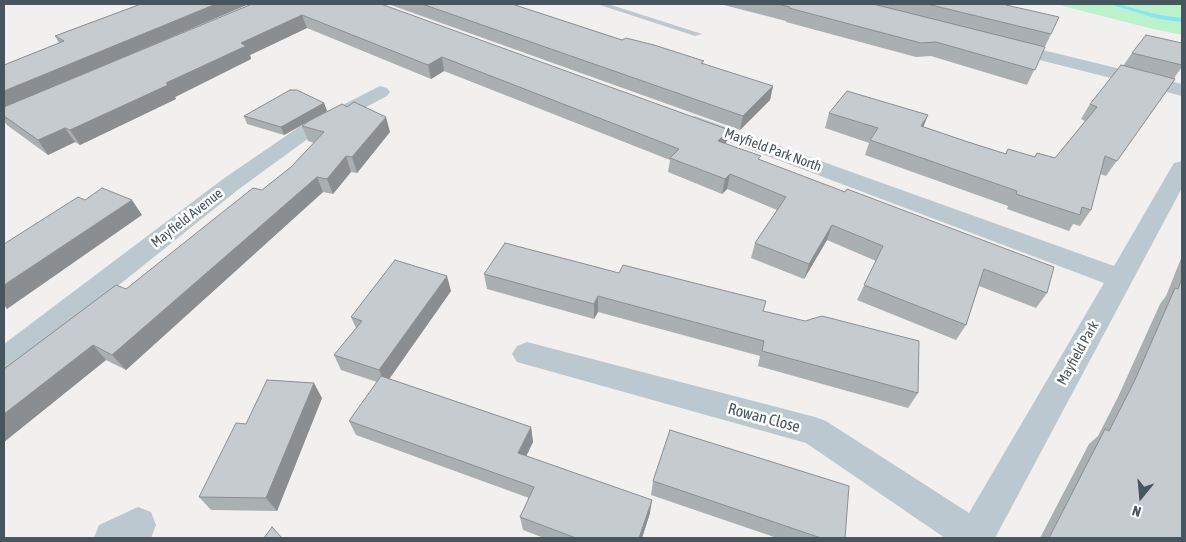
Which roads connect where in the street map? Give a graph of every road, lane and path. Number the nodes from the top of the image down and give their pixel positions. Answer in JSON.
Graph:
{"nodes":[{"id":1,"x":601,"y":4,"type":"edge"},
{"id":2,"x":698,"y":34,"type":"dead end"},
{"id":3,"x":993,"y":43,"type":"edge"},
{"id":4,"x":1182,"y":90,"type":"edge"},
{"id":5,"x":380,"y":92,"type":"dead end"},
{"id":6,"x":678,"y":116,"type":"edge"},
{"id":7,"x":1182,"y":168,"type":"edge"},
{"id":8,"x":1119,"y":278,"type":"junction"},
{"id":9,"x":527,"y":354,"type":"dead end"},
{"id":10,"x":4,"y":360,"type":"edge"},
{"id":11,"x":976,"y":538,"type":"edge"}],
"edges":[{"from":1,"to":2,"type":"lane"},
{"from":3,"to":4,"type":"street"},
{"from":5,"to":10,"type":"street","name":"Mayfield Avenue"},
{"from":6,"to":8,"type":"street","name":"Mayfield Park North"},
{"from":7,"to":8,"type":"street","name":"Mayfield Park"},
{"from":8,"to":11,"type":"street","name":"Mayfield Park"},
{"from":9,"to":11,"type":"street","name":"Rowan Close"}]}
